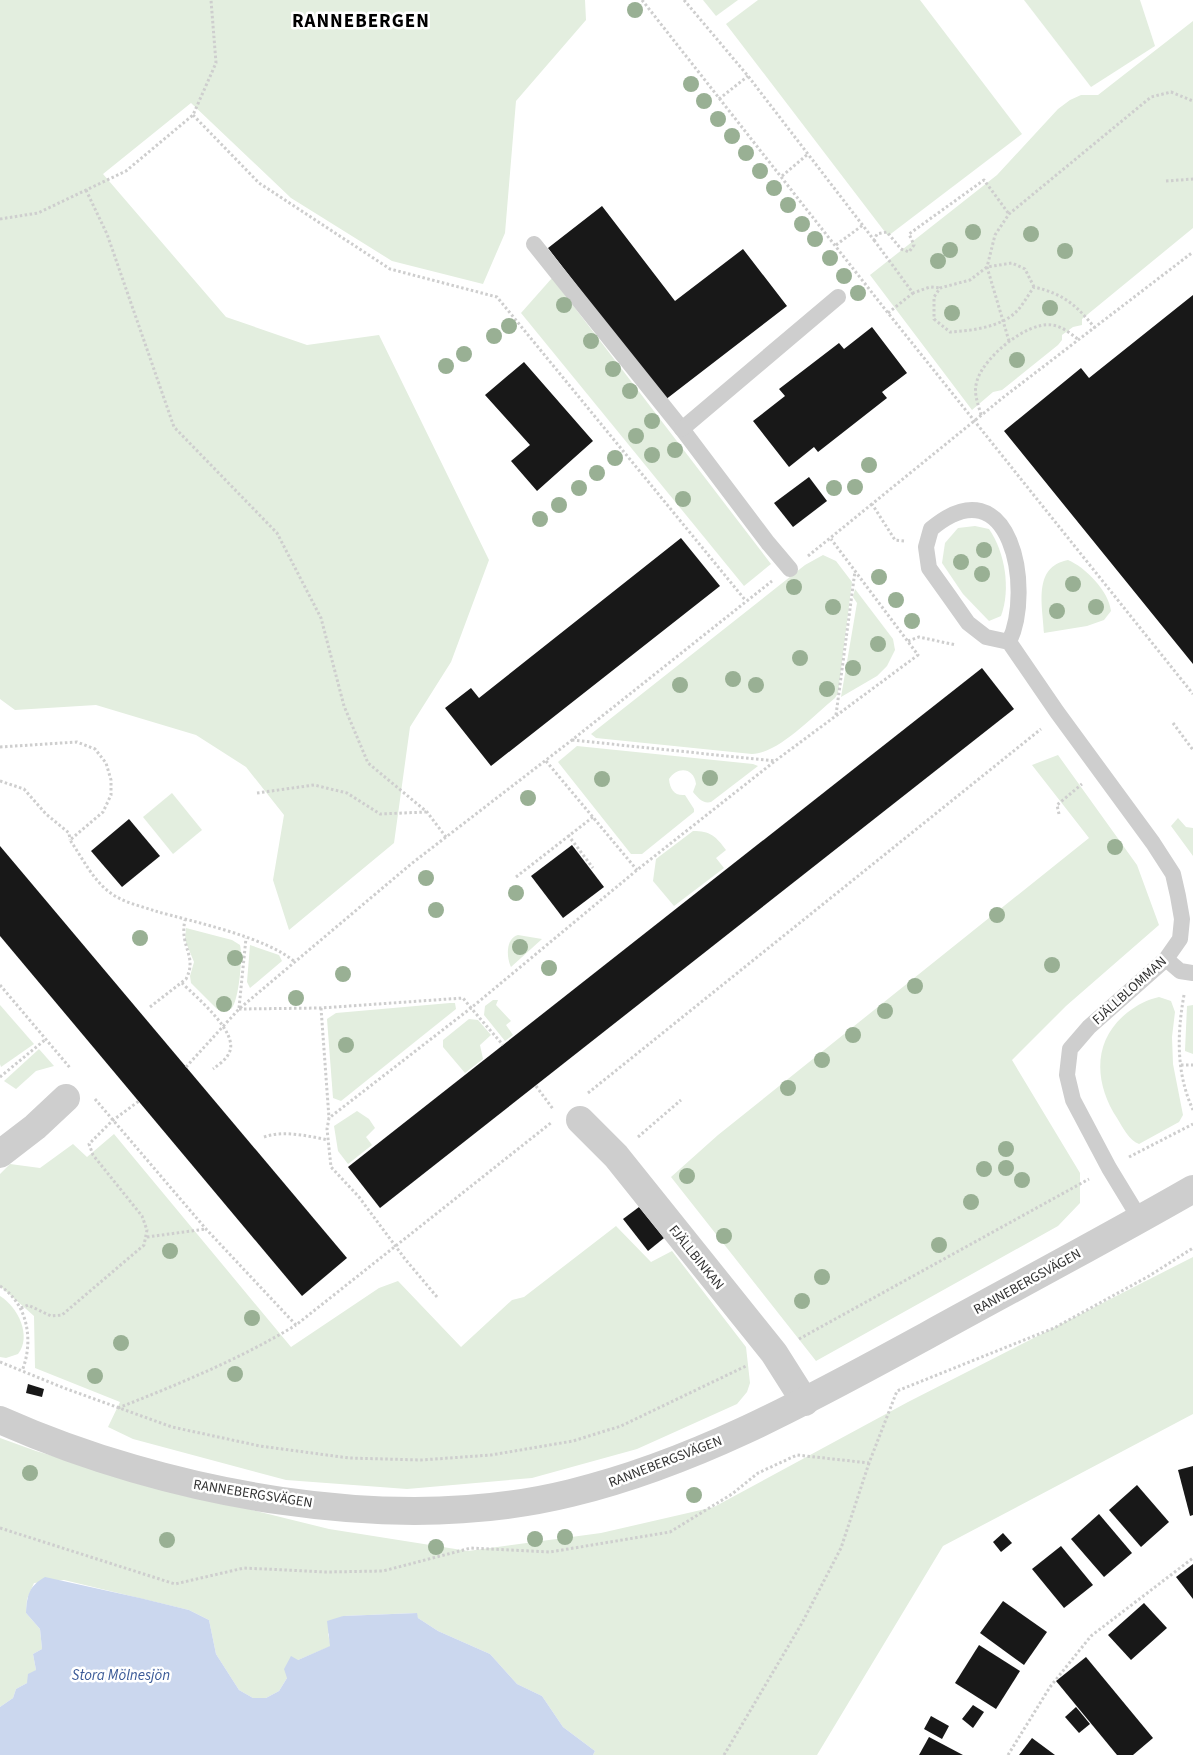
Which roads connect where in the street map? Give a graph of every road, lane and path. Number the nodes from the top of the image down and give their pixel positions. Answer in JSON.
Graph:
{"nodes":[{"id":1,"x":211,"y":0,"type":"edge"},
{"id":2,"x":642,"y":0,"type":"edge"},
{"id":3,"x":684,"y":0,"type":"edge"},
{"id":4,"x":748,"y":76,"type":"junction"},
{"id":5,"x":719,"y":99,"type":"junction"},
{"id":6,"x":1193,"y":101,"type":"edge"},
{"id":7,"x":193,"y":115,"type":"junction"},
{"id":8,"x":808,"y":154,"type":"junction"},
{"id":9,"x":782,"y":176,"type":"junction"},
{"id":10,"x":1193,"y":179,"type":"edge"},
{"id":11,"x":1166,"y":181,"type":"dead end"},
{"id":12,"x":86,"y":190,"type":"junction"},
{"id":13,"x":1009,"y":214,"type":"junction"},
{"id":14,"x":0,"y":219,"type":"edge"},
{"id":15,"x":863,"y":225,"type":"junction"},
{"id":16,"x":874,"y":240,"type":"junction"},
{"id":17,"x":534,"y":244,"type":"dead end"},
{"id":18,"x":836,"y":246,"type":"junction"},
{"id":19,"x":1193,"y":252,"type":"edge"},
{"id":20,"x":987,"y":267,"type":"junction"},
{"id":21,"x":1034,"y":287,"type":"junction"},
{"id":22,"x":940,"y":288,"type":"junction"},
{"id":23,"x":913,"y":293,"type":"junction"},
{"id":24,"x":838,"y":297,"type":"dead end"},
{"id":25,"x":888,"y":313,"type":"junction"},
{"id":26,"x":1002,"y":321,"type":"junction"},
{"id":27,"x":1095,"y":328,"type":"junction"},
{"id":28,"x":1079,"y":340,"type":"junction"},
{"id":29,"x":1009,"y":341,"type":"junction"},
{"id":30,"x":982,"y":415,"type":"junction"},
{"id":31,"x":974,"y":421,"type":"junction"},
{"id":32,"x":682,"y":429,"type":"junction"},
{"id":33,"x":872,"y":504,"type":"junction"},
{"id":34,"x":831,"y":539,"type":"junction"},
{"id":35,"x":926,"y":547,"type":"junction"},
{"id":36,"x":790,"y":569,"type":"junction"},
{"id":37,"x":855,"y":571,"type":"junction"},
{"id":38,"x":746,"y":601,"type":"junction"},
{"id":39,"x":986,"y":637,"type":"junction"},
{"id":40,"x":908,"y":641,"type":"junction"},
{"id":41,"x":1009,"y":642,"type":"junction"},
{"id":42,"x":1193,"y":694,"type":"edge"},
{"id":43,"x":1056,"y":712,"type":"junction"},
{"id":44,"x":836,"y":716,"type":"junction"},
{"id":45,"x":1173,"y":723,"type":"dead end"},
{"id":46,"x":572,"y":740,"type":"junction"},
{"id":47,"x":0,"y":747,"type":"edge"},
{"id":48,"x":1193,"y":750,"type":"edge"},
{"id":49,"x":546,"y":760,"type":"junction"},
{"id":50,"x":775,"y":761,"type":"junction"},
{"id":51,"x":1099,"y":770,"type":"junction"},
{"id":52,"x":0,"y":781,"type":"edge"},
{"id":53,"x":257,"y":793,"type":"dead end"},
{"id":54,"x":427,"y":812,"type":"junction"},
{"id":55,"x":1059,"y":814,"type":"dead end"},
{"id":56,"x":593,"y":817,"type":"junction"},
{"id":57,"x":568,"y":835,"type":"junction"},
{"id":58,"x":446,"y":837,"type":"junction"},
{"id":59,"x":70,"y":840,"type":"junction"},
{"id":60,"x":593,"y":868,"type":"dead end"},
{"id":61,"x":637,"y":870,"type":"junction"},
{"id":62,"x":516,"y":877,"type":"dead end"},
{"id":63,"x":185,"y":920,"type":"junction"},
{"id":64,"x":246,"y":938,"type":"junction"},
{"id":65,"x":1166,"y":959,"type":"junction"},
{"id":66,"x":295,"y":962,"type":"junction"},
{"id":67,"x":1191,"y":973,"type":"edge"},
{"id":68,"x":182,"y":983,"type":"junction"},
{"id":69,"x":0,"y":986,"type":"edge"},
{"id":70,"x":150,"y":1007,"type":"dead end"},
{"id":71,"x":239,"y":1008,"type":"junction"},
{"id":72,"x":321,"y":1008,"type":"junction"},
{"id":73,"x":471,"y":1008,"type":"junction"},
{"id":74,"x":223,"y":1026,"type":"junction"},
{"id":75,"x":46,"y":1039,"type":"junction"},
{"id":76,"x":502,"y":1045,"type":"dead end"},
{"id":77,"x":1180,"y":1065,"type":"junction"},
{"id":78,"x":1193,"y":1066,"type":"edge"},
{"id":79,"x":186,"y":1067,"type":"dead end"},
{"id":80,"x":213,"y":1069,"type":"dead end"},
{"id":81,"x":72,"y":1070,"type":"dead end"},
{"id":82,"x":0,"y":1077,"type":"edge"},
{"id":83,"x":536,"y":1086,"type":"dead end"},
{"id":84,"x":77,"y":1095,"type":"joint"},
{"id":85,"x":681,"y":1100,"type":"dead end"},
{"id":86,"x":140,"y":1101,"type":"dead end"},
{"id":87,"x":581,"y":1109,"type":"joint"},
{"id":88,"x":1193,"y":1110,"type":"edge"},
{"id":89,"x":328,"y":1118,"type":"junction"},
{"id":90,"x":112,"y":1121,"type":"junction"},
{"id":91,"x":1193,"y":1124,"type":"edge"},
{"id":92,"x":264,"y":1137,"type":"dead end"},
{"id":93,"x":328,"y":1140,"type":"junction"},
{"id":94,"x":0,"y":1154,"type":"edge"},
{"id":95,"x":616,"y":1156,"type":"junction"},
{"id":96,"x":1108,"y":1168,"type":"junction"},
{"id":97,"x":1193,"y":1189,"type":"edge"},
{"id":98,"x":1140,"y":1220,"type":"junction"},
{"id":99,"x":206,"y":1229,"type":"junction"},
{"id":100,"x":147,"y":1236,"type":"junction"},
{"id":101,"x":396,"y":1244,"type":"junction"},
{"id":102,"x":0,"y":1286,"type":"edge"},
{"id":103,"x":437,"y":1297,"type":"dead end"},
{"id":104,"x":21,"y":1308,"type":"junction"},
{"id":105,"x":296,"y":1324,"type":"junction"},
{"id":106,"x":774,"y":1353,"type":"junction"},
{"id":107,"x":0,"y":1362,"type":"edge"},
{"id":108,"x":22,"y":1371,"type":"junction"},
{"id":109,"x":805,"y":1402,"type":"junction"},
{"id":110,"x":118,"y":1408,"type":"junction"},
{"id":111,"x":0,"y":1420,"type":"edge"},
{"id":112,"x":869,"y":1463,"type":"dead end"},
{"id":113,"x":1193,"y":1558,"type":"edge"},
{"id":114,"x":724,"y":1755,"type":"edge"},
{"id":115,"x":1008,"y":1755,"type":"edge"}],
"edges":[{"from":1,"to":7,"type":"path"},
{"from":2,"to":5,"type":"path"},
{"from":3,"to":4,"type":"path"},
{"from":4,"to":5,"type":"path"},
{"from":4,"to":8,"type":"path"},
{"from":5,"to":9,"type":"path"},
{"from":6,"to":13,"type":"path"},
{"from":7,"to":12,"type":"path"},
{"from":7,"to":38,"type":"path"},
{"from":8,"to":9,"type":"path"},
{"from":8,"to":15,"type":"path"},
{"from":9,"to":18,"type":"path"},
{"from":10,"to":11,"type":"path"},
{"from":12,"to":14,"type":"path"},
{"from":12,"to":54,"type":"path"},
{"from":13,"to":16,"type":"path"},
{"from":13,"to":20,"type":"path"},
{"from":15,"to":16,"type":"path"},
{"from":15,"to":18,"type":"path"},
{"from":16,"to":23,"type":"path"},
{"from":17,"to":32,"type":"lane"},
{"from":18,"to":25,"type":"path"},
{"from":19,"to":27,"type":"path"},
{"from":20,"to":21,"type":"path"},
{"from":20,"to":22,"type":"path"},
{"from":20,"to":26,"type":"path"},
{"from":21,"to":26,"type":"path"},
{"from":21,"to":27,"type":"path"},
{"from":22,"to":23,"type":"path"},
{"from":22,"to":26,"type":"path"},
{"from":23,"to":25,"type":"path"},
{"from":24,"to":32,"type":"lane"},
{"from":25,"to":31,"type":"path"},
{"from":26,"to":29,"type":"path"},
{"from":27,"to":28,"type":"path"},
{"from":28,"to":29,"type":"path"},
{"from":28,"to":30,"type":"path"},
{"from":29,"to":30,"type":"path"},
{"from":30,"to":31,"type":"path"},
{"from":31,"to":33,"type":"path"},
{"from":31,"to":42,"type":"path"},
{"from":32,"to":36,"type":"lane"},
{"from":33,"to":34,"type":"path"},
{"from":33,"to":35,"type":"path"},
{"from":34,"to":36,"type":"path"},
{"from":34,"to":37,"type":"path"},
{"from":35,"to":39,"type":"lane"},
{"from":35,"to":41,"type":"lane"},
{"from":36,"to":38,"type":"path"},
{"from":37,"to":40,"type":"path"},
{"from":37,"to":44,"type":"path"},
{"from":38,"to":46,"type":"path"},
{"from":39,"to":40,"type":"path"},
{"from":39,"to":41,"type":"lane"},
{"from":40,"to":44,"type":"path"},
{"from":41,"to":43,"type":"lane","name":"FJÄLLBLOMMAN"},
{"from":43,"to":51,"type":"lane","name":"FJÄLLBLOMMAN"},
{"from":43,"to":87,"type":"path"},
{"from":44,"to":50,"type":"path"},
{"from":45,"to":48,"type":"path"},
{"from":46,"to":49,"type":"path"},
{"from":46,"to":50,"type":"path"},
{"from":47,"to":59,"type":"path"},
{"from":49,"to":56,"type":"path"},
{"from":49,"to":58,"type":"path"},
{"from":50,"to":61,"type":"path"},
{"from":51,"to":55,"type":"path"},
{"from":51,"to":65,"type":"lane","name":"FJÄLLBLOMMAN"},
{"from":52,"to":59,"type":"path"},
{"from":53,"to":54,"type":"path"},
{"from":54,"to":58,"type":"path"},
{"from":56,"to":57,"type":"path"},
{"from":56,"to":61,"type":"path"},
{"from":57,"to":60,"type":"path"},
{"from":57,"to":62,"type":"path"},
{"from":58,"to":66,"type":"path"},
{"from":59,"to":63,"type":"path"},
{"from":61,"to":73,"type":"path"},
{"from":63,"to":64,"type":"path"},
{"from":63,"to":68,"type":"path"},
{"from":64,"to":66,"type":"path"},
{"from":64,"to":71,"type":"path"},
{"from":65,"to":67,"type":"lane"},
{"from":65,"to":96,"type":"lane","name":"FJÄLLBLOMMAN"},
{"from":66,"to":71,"type":"path"},
{"from":67,"to":77,"type":"path"},
{"from":68,"to":70,"type":"path"},
{"from":68,"to":74,"type":"path"},
{"from":69,"to":75,"type":"path"},
{"from":71,"to":72,"type":"path"},
{"from":71,"to":74,"type":"path"},
{"from":72,"to":73,"type":"path"},
{"from":72,"to":89,"type":"path"},
{"from":73,"to":76,"type":"path"},
{"from":73,"to":89,"type":"path"},
{"from":74,"to":79,"type":"path"},
{"from":74,"to":80,"type":"path"},
{"from":75,"to":81,"type":"path"},
{"from":75,"to":82,"type":"path"},
{"from":77,"to":78,"type":"path"},
{"from":77,"to":88,"type":"path"},
{"from":83,"to":101,"type":"path"},
{"from":84,"to":90,"type":"path"},
{"from":84,"to":94,"type":"street"},
{"from":85,"to":95,"type":"path"},
{"from":86,"to":90,"type":"path"},
{"from":87,"to":95,"type":"street","name":"FJÄLLBINKAN"},
{"from":89,"to":93,"type":"path"},
{"from":90,"to":99,"type":"path"},
{"from":90,"to":100,"type":"path"},
{"from":91,"to":96,"type":"path"},
{"from":92,"to":93,"type":"path"},
{"from":93,"to":101,"type":"path"},
{"from":95,"to":106,"type":"street","name":"FJÄLLBINKAN"},
{"from":96,"to":98,"type":"lane","name":"FJÄLLBLOMMAN"},
{"from":96,"to":106,"type":"path"},
{"from":97,"to":98,"type":"street","name":"RANNEBERGSVÄGEN"},
{"from":98,"to":109,"type":"street","name":"RANNEBERGSVÄGEN"},
{"from":99,"to":100,"type":"path"},
{"from":99,"to":105,"type":"path"},
{"from":100,"to":104,"type":"path"},
{"from":101,"to":103,"type":"path"},
{"from":101,"to":105,"type":"path"},
{"from":102,"to":104,"type":"path"},
{"from":104,"to":108,"type":"path"},
{"from":105,"to":110,"type":"path"},
{"from":106,"to":109,"type":"street","name":"FJÄLLBINKAN"},
{"from":106,"to":110,"type":"path"},
{"from":107,"to":108,"type":"path"},
{"from":108,"to":110,"type":"path"},
{"from":109,"to":111,"type":"street","name":"RANNEBERGSVÄGEN"},
{"from":112,"to":114,"type":"path"},
{"from":113,"to":115,"type":"path"}]}
